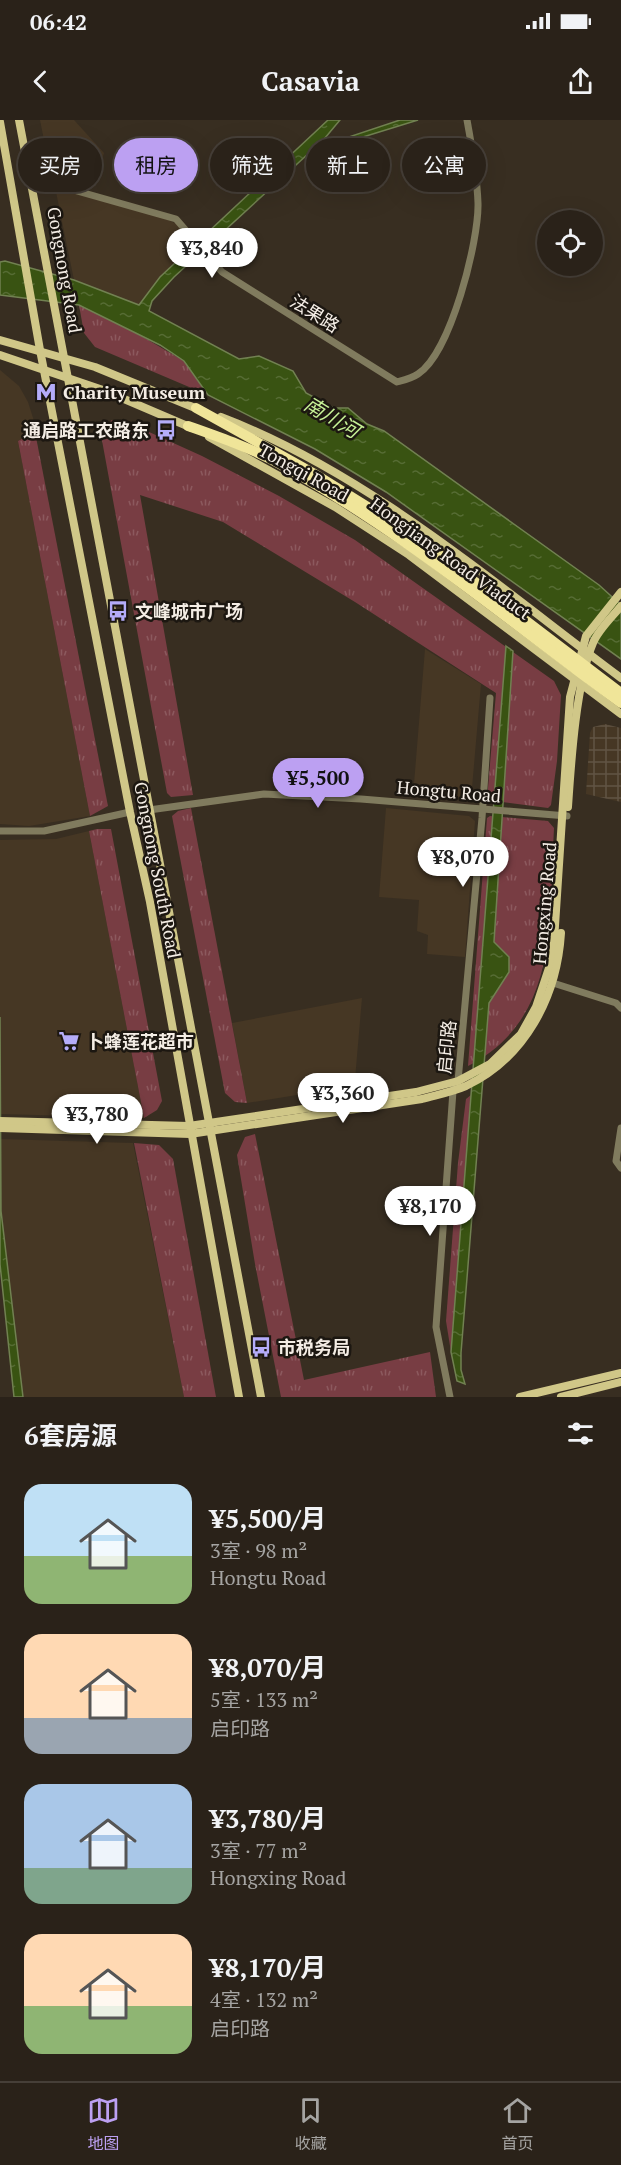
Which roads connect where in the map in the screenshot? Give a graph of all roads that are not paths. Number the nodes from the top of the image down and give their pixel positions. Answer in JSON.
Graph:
{"nodes":[{"id":1,"x":19,"y":120,"type":"edge"},
{"id":2,"x":467,"y":120,"type":"edge"},
{"id":3,"x":0,"y":122,"type":"edge"},
{"id":4,"x":23,"y":138,"type":"edge"},
{"id":5,"x":34,"y":192,"type":"edge"},
{"id":6,"x":81,"y":192,"type":"edge"},
{"id":7,"x":0,"y":340,"type":"edge"},
{"id":8,"x":40,"y":350,"type":"junction"},
{"id":9,"x":0,"y":355,"type":"edge"},
{"id":10,"x":63,"y":356,"type":"junction"},
{"id":11,"x":45,"y":370,"type":"junction"},
{"id":12,"x":68,"y":378,"type":"junction"},
{"id":13,"x":196,"y":408,"type":"junction"},
{"id":14,"x":188,"y":426,"type":"junction"},
{"id":15,"x":341,"y":495,"type":"junction"},
{"id":16,"x":620,"y":594,"type":"edge"},
{"id":17,"x":621,"y":606,"type":"edge"},
{"id":18,"x":590,"y":638,"type":"junction"},
{"id":19,"x":581,"y":650,"type":"junction"},
{"id":20,"x":589,"y":656,"type":"junction"},
{"id":21,"x":574,"y":678,"type":"junction"},
{"id":22,"x":621,"y":678,"type":"edge"},
{"id":23,"x":583,"y":685,"type":"junction"},
{"id":24,"x":621,"y":693,"type":"edge"},
{"id":25,"x":490,"y":698,"type":"dead end"},
{"id":26,"x":621,"y":703,"type":"edge"},
{"id":27,"x":621,"y":714,"type":"edge"},
{"id":28,"x":485,"y":809,"type":"junction"},
{"id":29,"x":149,"y":810,"type":"junction"},
{"id":30,"x":130,"y":812,"type":"junction"},
{"id":31,"x":564,"y":816,"type":"junction"},
{"id":32,"x":0,"y":831,"type":"edge"},
{"id":33,"x":553,"y":983,"type":"junction"},
{"id":34,"x":621,"y":1008,"type":"edge"},
{"id":35,"x":464,"y":1081,"type":"junction"},
{"id":36,"x":453,"y":1091,"type":"junction"},
{"id":37,"x":2,"y":1124,"type":"edge"},
{"id":38,"x":210,"y":1126,"type":"junction"},
{"id":39,"x":621,"y":1128,"type":"edge"},
{"id":40,"x":190,"y":1130,"type":"junction"},
{"id":41,"x":621,"y":1168,"type":"edge"},
{"id":42,"x":621,"y":1373,"type":"edge"},
{"id":43,"x":621,"y":1382,"type":"edge"},
{"id":44,"x":239,"y":1397,"type":"edge"},
{"id":45,"x":261,"y":1397,"type":"edge"},
{"id":46,"x":450,"y":1397,"type":"edge"},
{"id":47,"x":520,"y":1397,"type":"edge"},
{"id":48,"x":561,"y":1397,"type":"edge"}],
"edges":[{"from":1,"to":4,"type":"main road","name":"Gongnong Road"},
{"from":2,"to":6,"type":"street","name":"法果路"},
{"from":3,"to":8,"type":"main road"},
{"from":5,"to":10,"type":"main road","name":"Gongnong Road"},
{"from":7,"to":8,"type":"main road","name":"Tongqi Road"},
{"from":8,"to":10,"type":"main road","name":"Tongqi Road"},
{"from":8,"to":11,"type":"main road","name":"Gongnong South Road"},
{"from":9,"to":11,"type":"main road","name":"Tongqi Road"},
{"from":10,"to":12,"type":"main road","name":"Gongnong South Road"},
{"from":10,"to":13,"type":"main road","name":"Tongqi Road"},
{"from":11,"to":12,"type":"main road","name":"Tongqi Road"},
{"from":11,"to":30,"type":"main road","name":"Gongnong South Road"},
{"from":12,"to":14,"type":"main road","name":"Tongqi Road"},
{"from":12,"to":29,"type":"main road","name":"Gongnong South Road"},
{"from":13,"to":15,"type":"highway","name":"Hongjiang Road Viaduct"},
{"from":13,"to":19,"type":"main road","name":"Tongqi Road"},
{"from":14,"to":15,"type":"highway","name":"Hongjiang Road Viaduct"},
{"from":14,"to":21,"type":"main road","name":"Tongqi Road"},
{"from":15,"to":24,"type":"highway","name":"Hongjiang Road Viaduct"},
{"from":15,"to":26,"type":"highway","name":"Hongjiang Road Viaduct"},
{"from":16,"to":18,"type":"main road"},
{"from":17,"to":18,"type":"main road"},
{"from":18,"to":19,"type":"main road","name":"Hongxing Road"},
{"from":18,"to":20,"type":"main road","name":"Hongxing Road"},
{"from":19,"to":20,"type":"main road","name":"Tongqi Road"},
{"from":19,"to":21,"type":"main road","name":"Hongxing Road"},
{"from":20,"to":22,"type":"main road","name":"Tongqi Road"},
{"from":20,"to":23,"type":"main road","name":"Hongxing Road"},
{"from":21,"to":23,"type":"main road","name":"Tongqi Road"},
{"from":21,"to":31,"type":"main road","name":"Hongxing Road"},
{"from":23,"to":27,"type":"main road","name":"Tongqi Road"},
{"from":23,"to":31,"type":"main road","name":"Hongxing Road"},
{"from":25,"to":28,"type":"street","name":"启印路"},
{"from":28,"to":29,"type":"street","name":"Hongtu Road"},
{"from":28,"to":31,"type":"street","name":"Hongtu Road"},
{"from":28,"to":35,"type":"street","name":"启印路"},
{"from":29,"to":38,"type":"main road","name":"Gongnong South Road"},
{"from":30,"to":32,"type":"street"},
{"from":30,"to":40,"type":"main road","name":"Gongnong South Road"},
{"from":31,"to":33,"type":"main road","name":"Hongxing Road"},
{"from":31,"to":35,"type":"main road","name":"Hongxing Road"},
{"from":33,"to":34,"type":"street"},
{"from":33,"to":35,"type":"main road","name":"Hongxing Road"},
{"from":35,"to":36,"type":"main road","name":"Hongxing Road"},
{"from":35,"to":38,"type":"main road","name":"Hongxing Road"},
{"from":36,"to":38,"type":"main road","name":"Hongxing Road"},
{"from":36,"to":46,"type":"street","name":"启印路"},
{"from":37,"to":40,"type":"main road","name":"Hongxing Road"},
{"from":38,"to":40,"type":"main road","name":"Hongxing Road"},
{"from":38,"to":45,"type":"main road","name":"Gongnong South Road"},
{"from":39,"to":41,"type":"street"},
{"from":40,"to":44,"type":"main road","name":"Gongnong South Road"},
{"from":42,"to":47,"type":"main road"},
{"from":43,"to":48,"type":"main road"}]}
